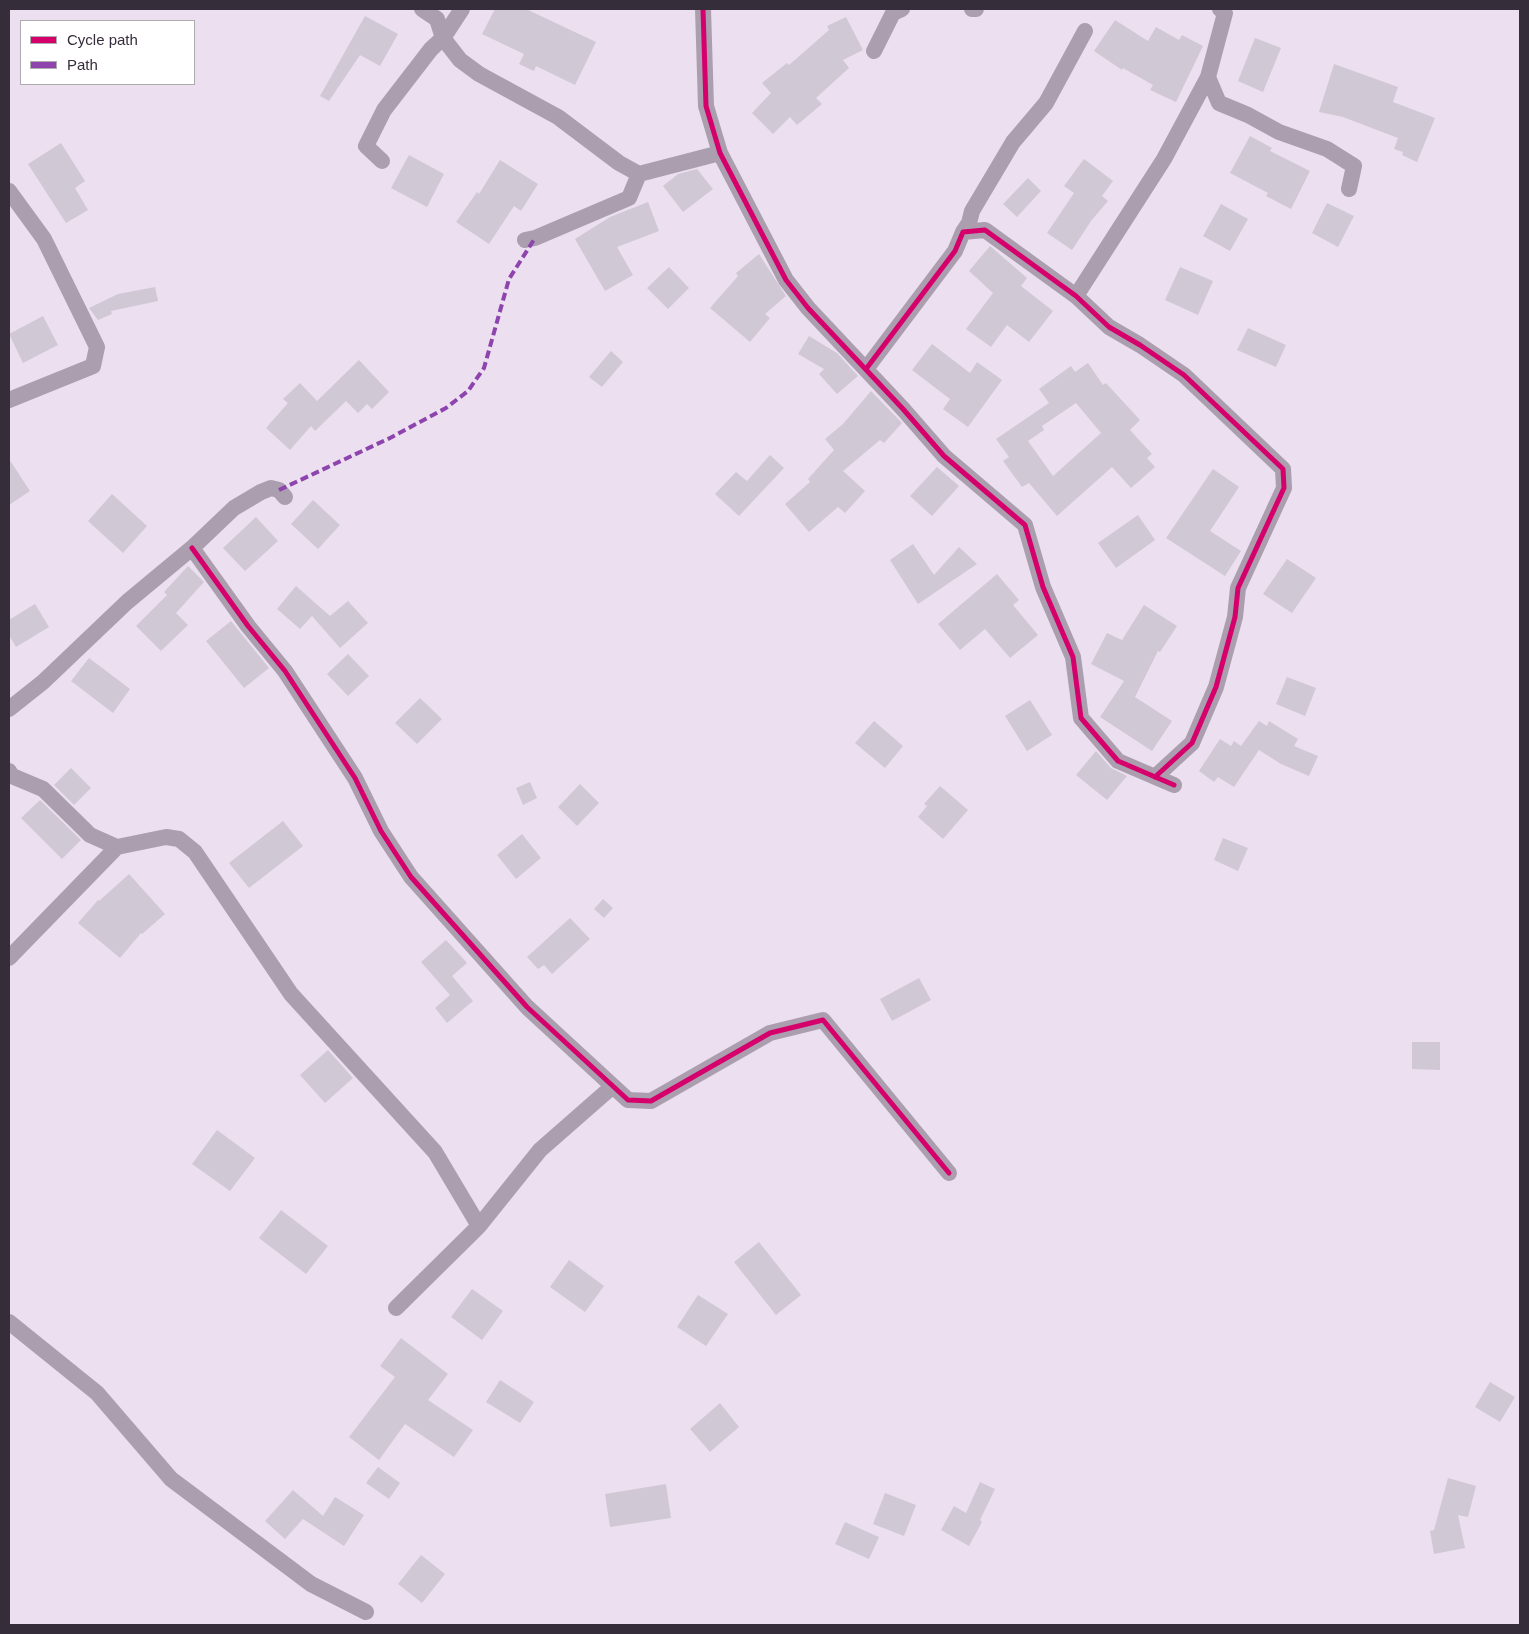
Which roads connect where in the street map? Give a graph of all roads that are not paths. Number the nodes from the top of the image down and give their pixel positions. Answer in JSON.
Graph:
{"nodes":[{"id":1,"x":422,"y":9,"type":"edge"},
{"id":2,"x":462,"y":9,"type":"edge"},
{"id":3,"x":702,"y":9,"type":"edge"},
{"id":4,"x":902,"y":9,"type":"edge"},
{"id":5,"x":972,"y":9,"type":"edge"},
{"id":6,"x":976,"y":9,"type":"edge"},
{"id":7,"x":1220,"y":9,"type":"edge"},
{"id":8,"x":1085,"y":31,"type":"dead end"},
{"id":9,"x":443,"y":38,"type":"junction"},
{"id":10,"x":874,"y":51,"type":"dead end"},
{"id":11,"x":1208,"y":77,"type":"junction"},
{"id":12,"x":720,"y":154,"type":"junction"},
{"id":13,"x":382,"y":161,"type":"dead end"},
{"id":14,"x":639,"y":174,"type":"junction"},
{"id":15,"x":1348,"y":189,"type":"dead end"},
{"id":16,"x":9,"y":191,"type":"edge"},
{"id":17,"x":963,"y":232,"type":"junction"},
{"id":18,"x":525,"y":240,"type":"dead end"},
{"id":19,"x":1076,"y":296,"type":"junction"},
{"id":20,"x":866,"y":369,"type":"junction"},
{"id":21,"x":9,"y":400,"type":"edge"},
{"id":22,"x":285,"y":497,"type":"dead end"},
{"id":23,"x":192,"y":548,"type":"junction"},
{"id":24,"x":9,"y":709,"type":"edge"},
{"id":25,"x":9,"y":771,"type":"edge"},
{"id":26,"x":1155,"y":777,"type":"junction"},
{"id":27,"x":1174,"y":785,"type":"dead end"},
{"id":28,"x":117,"y":847,"type":"junction"},
{"id":29,"x":9,"y":958,"type":"edge"},
{"id":30,"x":613,"y":1086,"type":"junction"},
{"id":31,"x":949,"y":1173,"type":"dead end"},
{"id":32,"x":479,"y":1226,"type":"junction"},
{"id":33,"x":396,"y":1308,"type":"dead end"},
{"id":34,"x":9,"y":1322,"type":"edge"},
{"id":35,"x":366,"y":1612,"type":"dead end"}],
"edges":[{"from":1,"to":9,"type":"street"},
{"from":2,"to":9,"type":"street"},
{"from":3,"to":12,"type":"street"},
{"from":4,"to":10,"type":"street"},
{"from":5,"to":6,"type":"street"},
{"from":7,"to":11,"type":"street"},
{"from":8,"to":17,"type":"street"},
{"from":9,"to":13,"type":"street"},
{"from":9,"to":14,"type":"street"},
{"from":11,"to":15,"type":"street"},
{"from":11,"to":19,"type":"street"},
{"from":12,"to":14,"type":"street"},
{"from":12,"to":20,"type":"street"},
{"from":14,"to":18,"type":"street"},
{"from":16,"to":21,"type":"street"},
{"from":17,"to":19,"type":"street"},
{"from":17,"to":20,"type":"street"},
{"from":19,"to":26,"type":"street"},
{"from":20,"to":26,"type":"street"},
{"from":22,"to":23,"type":"street"},
{"from":23,"to":24,"type":"street"},
{"from":23,"to":30,"type":"street"},
{"from":25,"to":28,"type":"street"},
{"from":26,"to":27,"type":"street"},
{"from":28,"to":29,"type":"street"},
{"from":28,"to":32,"type":"street"},
{"from":30,"to":31,"type":"street"},
{"from":30,"to":32,"type":"street"},
{"from":32,"to":33,"type":"street"},
{"from":34,"to":35,"type":"street"}]}
